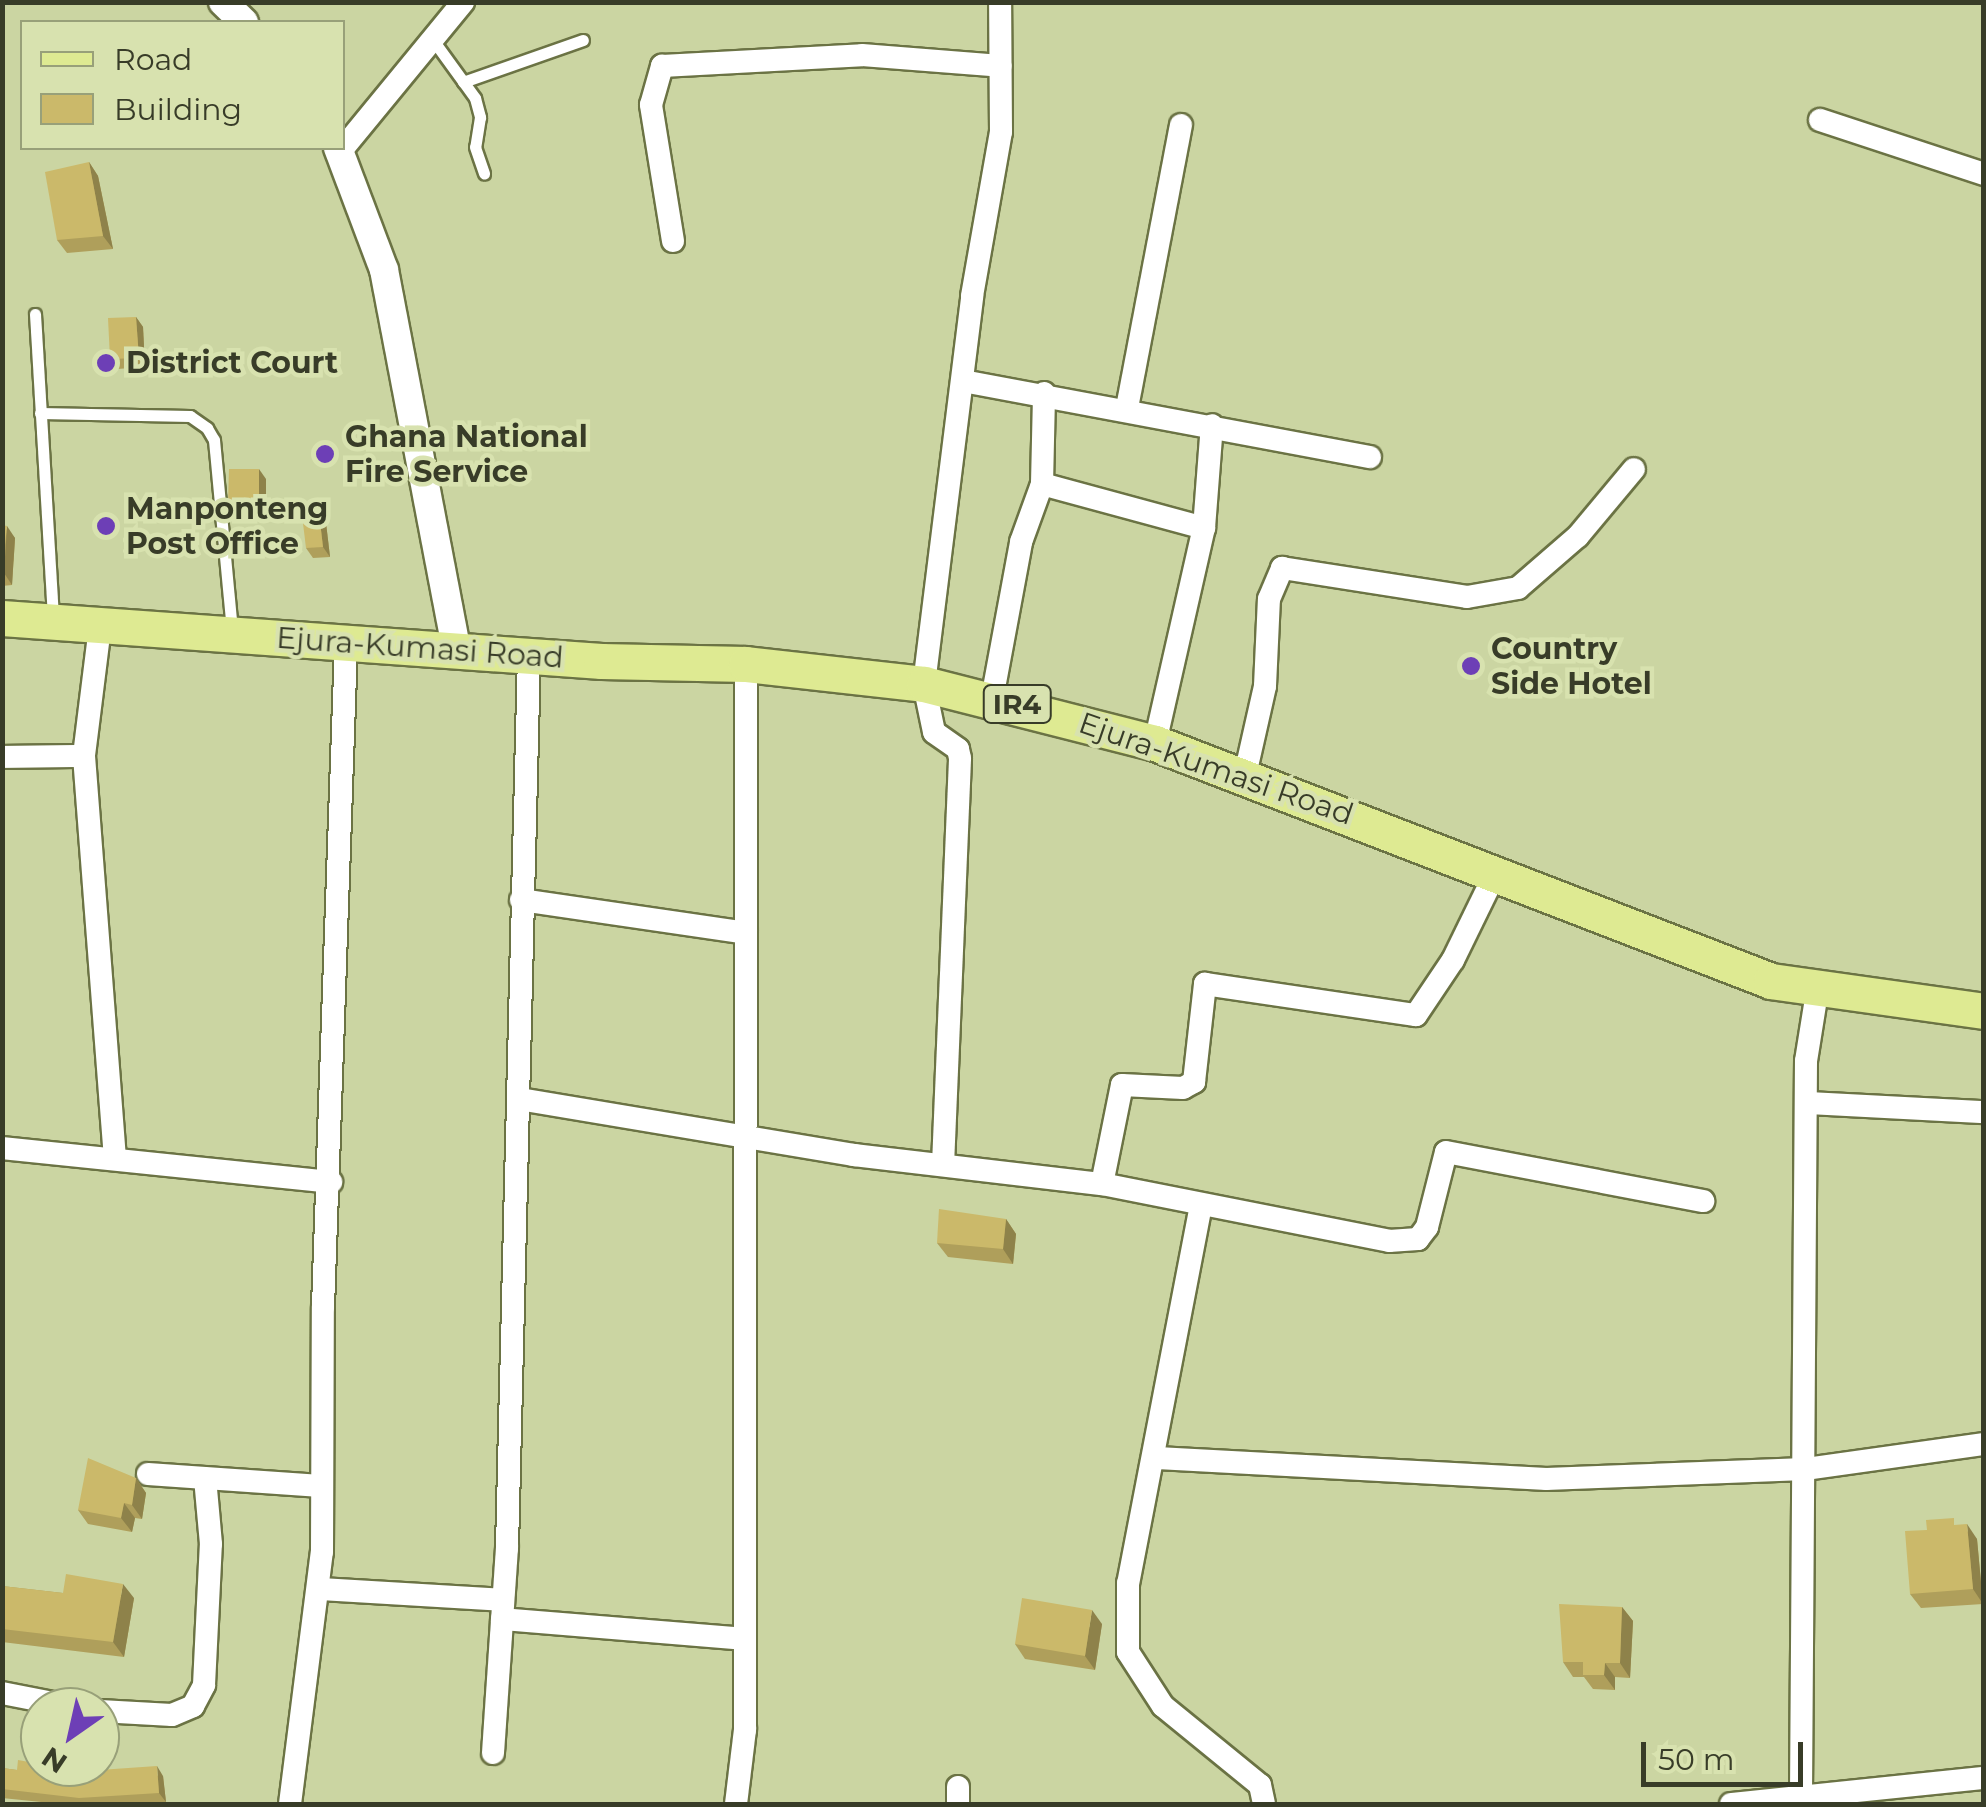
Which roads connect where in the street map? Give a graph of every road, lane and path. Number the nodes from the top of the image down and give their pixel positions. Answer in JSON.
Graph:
{"nodes":[{"id":1,"x":463,"y":2,"type":"edge"},
{"id":2,"x":1000,"y":2,"type":"edge"},
{"id":3,"x":433,"y":40,"type":"junction"},
{"id":4,"x":584,"y":40,"type":"dead end"},
{"id":5,"x":1001,"y":66,"type":"junction"},
{"id":6,"x":464,"y":82,"type":"junction"},
{"id":7,"x":1820,"y":120,"type":"dead end"},
{"id":8,"x":1180,"y":125,"type":"dead end"},
{"id":9,"x":345,"y":143,"type":"edge"},
{"id":10,"x":339,"y":150,"type":"edge"},
{"id":11,"x":484,"y":174,"type":"dead end"},
{"id":12,"x":1984,"y":174,"type":"edge"},
{"id":13,"x":672,"y":242,"type":"dead end"},
{"id":14,"x":35,"y":314,"type":"dead end"},
{"id":15,"x":962,"y":382,"type":"junction"},
{"id":16,"x":1044,"y":393,"type":"junction"},
{"id":17,"x":1128,"y":408,"type":"junction"},
{"id":18,"x":40,"y":414,"type":"junction"},
{"id":19,"x":1212,"y":425,"type":"junction"},
{"id":20,"x":1370,"y":457,"type":"dead end"},
{"id":21,"x":1634,"y":469,"type":"dead end"},
{"id":22,"x":1042,"y":484,"type":"junction"},
{"id":23,"x":1204,"y":528,"type":"junction"},
{"id":24,"x":2,"y":618,"type":"edge"},
{"id":25,"x":54,"y":624,"type":"junction"},
{"id":26,"x":100,"y":627,"type":"junction"},
{"id":27,"x":232,"y":636,"type":"junction"},
{"id":28,"x":346,"y":644,"type":"junction"},
{"id":29,"x":456,"y":648,"type":"junction"},
{"id":30,"x":529,"y":654,"type":"junction"},
{"id":31,"x":746,"y":664,"type":"junction"},
{"id":32,"x":924,"y":684,"type":"junction"},
{"id":33,"x":992,"y":698,"type":"junction"},
{"id":34,"x":1155,"y":743,"type":"junction"},
{"id":35,"x":84,"y":756,"type":"junction"},
{"id":36,"x":2,"y":757,"type":"edge"},
{"id":37,"x":1246,"y":776,"type":"junction"},
{"id":38,"x":1495,"y":874,"type":"junction"},
{"id":39,"x":521,"y":900,"type":"junction"},
{"id":40,"x":746,"y":933,"type":"junction"},
{"id":41,"x":1817,"y":992,"type":"junction"},
{"id":42,"x":1984,"y":1011,"type":"edge"},
{"id":43,"x":518,"y":1098,"type":"junction"},
{"id":44,"x":1810,"y":1103,"type":"junction"},
{"id":45,"x":1984,"y":1112,"type":"edge"},
{"id":46,"x":749,"y":1133,"type":"junction"},
{"id":47,"x":2,"y":1148,"type":"edge"},
{"id":48,"x":115,"y":1155,"type":"junction"},
{"id":49,"x":944,"y":1164,"type":"junction"},
{"id":50,"x":331,"y":1182,"type":"junction"},
{"id":51,"x":1102,"y":1184,"type":"junction"},
{"id":52,"x":1702,"y":1202,"type":"dead end"},
{"id":53,"x":1201,"y":1206,"type":"junction"},
{"id":54,"x":1984,"y":1444,"type":"edge"},
{"id":55,"x":1157,"y":1458,"type":"junction"},
{"id":56,"x":1806,"y":1469,"type":"junction"},
{"id":57,"x":148,"y":1474,"type":"dead end"},
{"id":58,"x":205,"y":1478,"type":"junction"},
{"id":59,"x":321,"y":1486,"type":"junction"},
{"id":60,"x":319,"y":1589,"type":"junction"},
{"id":61,"x":503,"y":1610,"type":"junction"},
{"id":62,"x":744,"y":1639,"type":"junction"},
{"id":63,"x":120,"y":1711,"type":"edge"},
{"id":64,"x":493,"y":1753,"type":"dead end"},
{"id":65,"x":1984,"y":1778,"type":"edge"},
{"id":66,"x":1801,"y":1794,"type":"junction"},
{"id":67,"x":1861,"y":1798,"type":"edge"},
{"id":68,"x":290,"y":1804,"type":"edge"},
{"id":69,"x":736,"y":1804,"type":"edge"},
{"id":70,"x":1264,"y":1804,"type":"edge"},
{"id":71,"x":1730,"y":1804,"type":"edge"}],
"edges":[{"from":1,"to":3,"type":"street"},
{"from":2,"to":5,"type":"street"},
{"from":3,"to":6,"type":"lane"},
{"from":3,"to":9,"type":"street"},
{"from":4,"to":6,"type":"lane"},
{"from":5,"to":13,"type":"street"},
{"from":5,"to":15,"type":"street"},
{"from":6,"to":11,"type":"lane"},
{"from":7,"to":12,"type":"street"},
{"from":8,"to":17,"type":"street"},
{"from":10,"to":29,"type":"street"},
{"from":14,"to":18,"type":"lane"},
{"from":15,"to":16,"type":"street"},
{"from":15,"to":32,"type":"street"},
{"from":16,"to":17,"type":"street"},
{"from":16,"to":22,"type":"street"},
{"from":17,"to":19,"type":"street"},
{"from":18,"to":25,"type":"lane"},
{"from":18,"to":27,"type":"lane"},
{"from":19,"to":20,"type":"street"},
{"from":19,"to":23,"type":"street"},
{"from":21,"to":37,"type":"street"},
{"from":22,"to":23,"type":"street"},
{"from":22,"to":33,"type":"street"},
{"from":23,"to":34,"type":"street"},
{"from":24,"to":25,"type":"main road","name":"Ejura-Kumasi Road","number":"IR4"},
{"from":25,"to":26,"type":"main road","name":"Ejura-Kumasi Road","number":"IR4"},
{"from":26,"to":27,"type":"main road","name":"Ejura-Kumasi Road","number":"IR4"},
{"from":26,"to":35,"type":"street"},
{"from":27,"to":28,"type":"main road","name":"Ejura-Kumasi Road","number":"IR4"},
{"from":28,"to":29,"type":"main road","name":"Ejura-Kumasi Road","number":"IR4"},
{"from":28,"to":50,"type":"street"},
{"from":29,"to":30,"type":"main road","name":"Ejura-Kumasi Road","number":"IR4"},
{"from":30,"to":31,"type":"main road","name":"Ejura-Kumasi Road","number":"IR4"},
{"from":30,"to":39,"type":"street"},
{"from":31,"to":32,"type":"main road","name":"Ejura-Kumasi Road","number":"IR4"},
{"from":31,"to":40,"type":"street"},
{"from":32,"to":33,"type":"main road","name":"Ejura-Kumasi Road","number":"IR4"},
{"from":32,"to":49,"type":"street"},
{"from":33,"to":34,"type":"main road","name":"Ejura-Kumasi Road","number":"IR4"},
{"from":34,"to":37,"type":"main road","name":"Ejura-Kumasi Road","number":"IR4"},
{"from":35,"to":36,"type":"street"},
{"from":35,"to":48,"type":"street"},
{"from":37,"to":38,"type":"main road","name":"Ejura-Kumasi Road","number":"IR4"},
{"from":38,"to":41,"type":"main road","name":"Ejura-Kumasi Road","number":"IR4"},
{"from":38,"to":51,"type":"street"},
{"from":39,"to":40,"type":"street"},
{"from":39,"to":43,"type":"street"},
{"from":40,"to":46,"type":"street"},
{"from":41,"to":42,"type":"main road","name":"Ejura-Kumasi Road","number":"IR4"},
{"from":41,"to":44,"type":"street"},
{"from":43,"to":46,"type":"street"},
{"from":43,"to":61,"type":"street"},
{"from":44,"to":45,"type":"street"},
{"from":44,"to":56,"type":"street"},
{"from":46,"to":49,"type":"street"},
{"from":46,"to":62,"type":"street"},
{"from":47,"to":48,"type":"street"},
{"from":48,"to":50,"type":"street"},
{"from":49,"to":51,"type":"street"},
{"from":50,"to":59,"type":"street"},
{"from":51,"to":53,"type":"street"},
{"from":52,"to":53,"type":"street"},
{"from":53,"to":55,"type":"street"},
{"from":54,"to":56,"type":"street"},
{"from":55,"to":56,"type":"street"},
{"from":55,"to":70,"type":"street"},
{"from":56,"to":66,"type":"street"},
{"from":57,"to":58,"type":"street"},
{"from":58,"to":59,"type":"street"},
{"from":58,"to":63,"type":"street"},
{"from":59,"to":60,"type":"street"},
{"from":60,"to":61,"type":"street"},
{"from":60,"to":68,"type":"street"},
{"from":61,"to":62,"type":"street"},
{"from":61,"to":64,"type":"street"},
{"from":62,"to":69,"type":"street"},
{"from":65,"to":67,"type":"street"},
{"from":66,"to":67,"type":"street"},
{"from":66,"to":71,"type":"street"}]}
